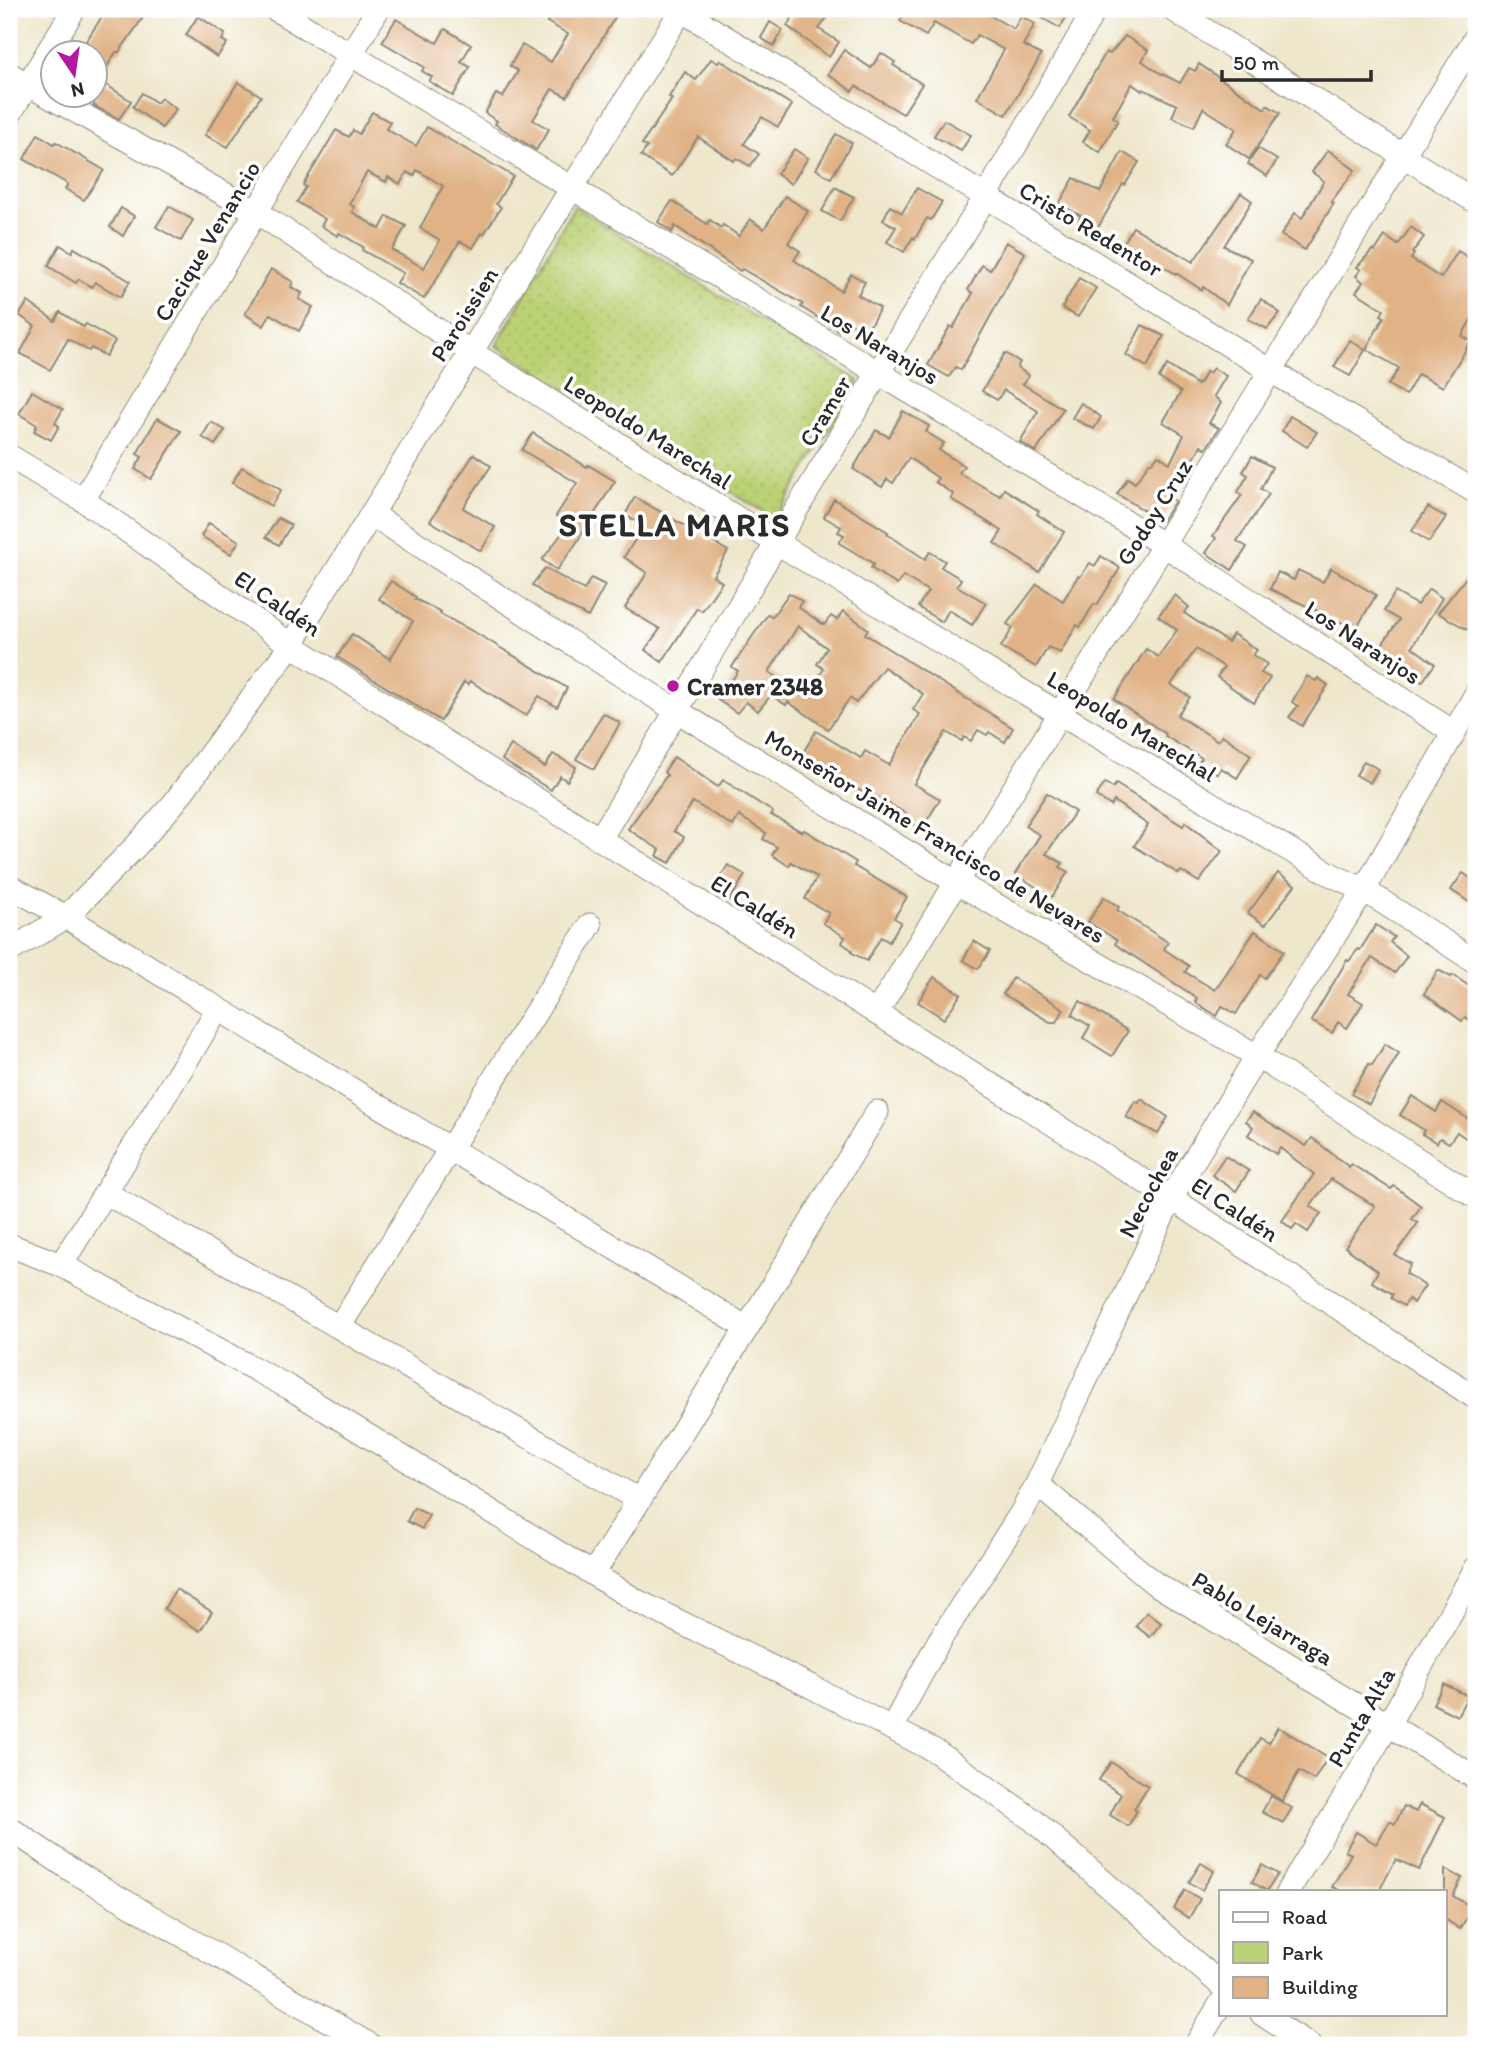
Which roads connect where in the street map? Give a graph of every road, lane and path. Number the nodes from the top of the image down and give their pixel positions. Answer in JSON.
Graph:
{"nodes":[{"id":1,"x":74,"y":9,"type":"edge"},
{"id":2,"x":275,"y":9,"type":"edge"},
{"id":3,"x":378,"y":9,"type":"edge"},
{"id":4,"x":681,"y":9,"type":"edge"},
{"id":5,"x":1095,"y":9,"type":"edge"},
{"id":6,"x":1172,"y":9,"type":"edge"},
{"id":7,"x":1476,"y":37,"type":"edge"},
{"id":8,"x":350,"y":54,"type":"junction"},
{"id":9,"x":18,"y":79,"type":"edge"},
{"id":10,"x":9,"y":115,"type":"edge"},
{"id":11,"x":1403,"y":156,"type":"junction"},
{"id":12,"x":572,"y":188,"type":"junction"},
{"id":13,"x":986,"y":196,"type":"junction"},
{"id":14,"x":1476,"y":202,"type":"edge"},
{"id":15,"x":255,"y":211,"type":"junction"},
{"id":16,"x":471,"y":352,"type":"junction"},
{"id":17,"x":1271,"y":371,"type":"junction"},
{"id":18,"x":878,"y":373,"type":"junction"},
{"id":19,"x":9,"y":456,"type":"edge"},
{"id":20,"x":1476,"y":492,"type":"edge"},
{"id":21,"x":83,"y":500,"type":"junction"},
{"id":22,"x":371,"y":514,"type":"junction"},
{"id":23,"x":777,"y":543,"type":"junction"},
{"id":24,"x":1164,"y":545,"type":"junction"},
{"id":25,"x":291,"y":645,"type":"junction"},
{"id":26,"x":1476,"y":694,"type":"edge"},
{"id":27,"x":677,"y":711,"type":"junction"},
{"id":28,"x":1060,"y":714,"type":"junction"},
{"id":29,"x":1453,"y":732,"type":"junction"},
{"id":30,"x":600,"y":839,"type":"junction"},
{"id":31,"x":957,"y":882,"type":"junction"},
{"id":32,"x":9,"y":886,"type":"edge"},
{"id":33,"x":1364,"y":890,"type":"junction"},
{"id":34,"x":66,"y":917,"type":"junction"},
{"id":35,"x":590,"y":925,"type":"dead end"},
{"id":36,"x":9,"y":951,"type":"edge"},
{"id":37,"x":1476,"y":962,"type":"edge"},
{"id":38,"x":218,"y":1009,"type":"junction"},
{"id":39,"x":876,"y":1013,"type":"junction"},
{"id":40,"x":1257,"y":1056,"type":"junction"},
{"id":41,"x":877,"y":1112,"type":"dead end"},
{"id":42,"x":450,"y":1149,"type":"junction"},
{"id":43,"x":106,"y":1193,"type":"junction"},
{"id":44,"x":1476,"y":1197,"type":"edge"},
{"id":45,"x":1171,"y":1198,"type":"junction"},
{"id":46,"x":9,"y":1245,"type":"edge"},
{"id":47,"x":61,"y":1265,"type":"junction"},
{"id":48,"x":339,"y":1327,"type":"junction"},
{"id":49,"x":747,"y":1328,"type":"junction"},
{"id":50,"x":1476,"y":1398,"type":"edge"},
{"id":51,"x":1037,"y":1484,"type":"junction"},
{"id":52,"x":639,"y":1500,"type":"junction"},
{"id":53,"x":1476,"y":1567,"type":"edge"},
{"id":54,"x":593,"y":1574,"type":"junction"},
{"id":55,"x":1388,"y":1725,"type":"junction"},
{"id":56,"x":892,"y":1728,"type":"junction"},
{"id":57,"x":1476,"y":1778,"type":"edge"},
{"id":58,"x":9,"y":1828,"type":"edge"},
{"id":59,"x":1289,"y":1890,"type":"edge"},
{"id":60,"x":1219,"y":1983,"type":"edge"},
{"id":61,"x":1219,"y":2006,"type":"edge"},
{"id":62,"x":1265,"y":2016,"type":"edge"},
{"id":63,"x":370,"y":2045,"type":"edge"},
{"id":64,"x":1196,"y":2045,"type":"edge"},
{"id":65,"x":1309,"y":2045,"type":"edge"}],
"edges":[{"from":1,"to":9,"type":"street"},
{"from":2,"to":8,"type":"street","name":"Los Naranjos"},
{"from":3,"to":8,"type":"street","name":"Cacique Venancio"},
{"from":4,"to":12,"type":"street","name":"Paroissien"},
{"from":4,"to":13,"type":"street","name":"Cristo Redentor"},
{"from":5,"to":13,"type":"street","name":"Cramer"},
{"from":6,"to":11,"type":"street"},
{"from":7,"to":11,"type":"street","name":"Godoy Cruz"},
{"from":8,"to":12,"type":"street","name":"Los Naranjos"},
{"from":8,"to":15,"type":"street","name":"Cacique Venancio"},
{"from":9,"to":10,"type":"street"},
{"from":9,"to":15,"type":"street","name":"Leopoldo Marechal"},
{"from":11,"to":14,"type":"street"},
{"from":11,"to":17,"type":"street","name":"Godoy Cruz"},
{"from":12,"to":16,"type":"street","name":"Paroissien"},
{"from":12,"to":18,"type":"street","name":"Los Naranjos"},
{"from":13,"to":17,"type":"street","name":"Cristo Redentor"},
{"from":13,"to":18,"type":"street","name":"Cramer"},
{"from":15,"to":16,"type":"street","name":"Leopoldo Marechal"},
{"from":15,"to":21,"type":"street","name":"Cacique Venancio"},
{"from":16,"to":22,"type":"street","name":"Paroissien"},
{"from":16,"to":23,"type":"street","name":"Leopoldo Marechal"},
{"from":17,"to":20,"type":"street","name":"Cristo Redentor"},
{"from":17,"to":24,"type":"street","name":"Godoy Cruz"},
{"from":18,"to":23,"type":"street","name":"Cramer"},
{"from":18,"to":24,"type":"street","name":"Los Naranjos"},
{"from":19,"to":21,"type":"street","name":"El Caldén"},
{"from":21,"to":25,"type":"street","name":"El Caldén"},
{"from":22,"to":25,"type":"street","name":"Paroissien"},
{"from":22,"to":27,"type":"street","name":"Monseñor Jaime Francisco de Nevares"},
{"from":23,"to":27,"type":"street","name":"Cramer"},
{"from":23,"to":28,"type":"street","name":"Leopoldo Marechal"},
{"from":24,"to":28,"type":"street","name":"Godoy Cruz"},
{"from":24,"to":29,"type":"street","name":"Los Naranjos"},
{"from":25,"to":30,"type":"street","name":"El Caldén"},
{"from":25,"to":34,"type":"street","name":"Paroissien"},
{"from":26,"to":29,"type":"street","name":"Necochea"},
{"from":27,"to":30,"type":"street","name":"Cramer"},
{"from":27,"to":31,"type":"street","name":"Monseñor Jaime Francisco de Nevares"},
{"from":28,"to":31,"type":"street","name":"Godoy Cruz"},
{"from":28,"to":33,"type":"street","name":"Leopoldo Marechal"},
{"from":29,"to":33,"type":"street","name":"Necochea"},
{"from":30,"to":39,"type":"street","name":"El Caldén"},
{"from":31,"to":39,"type":"street","name":"Godoy Cruz"},
{"from":31,"to":40,"type":"street","name":"Monseñor Jaime Francisco de Nevares"},
{"from":32,"to":34,"type":"street"},
{"from":33,"to":37,"type":"street","name":"Leopoldo Marechal"},
{"from":33,"to":40,"type":"street","name":"Necochea"},
{"from":34,"to":36,"type":"street","name":"Paroissien"},
{"from":34,"to":38,"type":"street"},
{"from":35,"to":42,"type":"street"},
{"from":38,"to":42,"type":"street"},
{"from":38,"to":43,"type":"street"},
{"from":39,"to":45,"type":"street","name":"El Caldén"},
{"from":40,"to":44,"type":"street","name":"Monseñor Jaime Francisco de Nevares"},
{"from":40,"to":45,"type":"street","name":"Necochea"},
{"from":41,"to":49,"type":"street"},
{"from":42,"to":48,"type":"street"},
{"from":42,"to":49,"type":"street"},
{"from":43,"to":47,"type":"street"},
{"from":43,"to":48,"type":"street"},
{"from":45,"to":50,"type":"street","name":"El Caldén"},
{"from":45,"to":51,"type":"street","name":"Necochea"},
{"from":46,"to":47,"type":"street"},
{"from":47,"to":54,"type":"street"},
{"from":48,"to":52,"type":"street"},
{"from":49,"to":52,"type":"street"},
{"from":51,"to":55,"type":"street","name":"Pablo Lejarraga"},
{"from":51,"to":56,"type":"street","name":"Necochea"},
{"from":52,"to":54,"type":"street"},
{"from":53,"to":55,"type":"street","name":"Punta Alta"},
{"from":54,"to":56,"type":"street"},
{"from":55,"to":57,"type":"street","name":"Pablo Lejarraga"},
{"from":55,"to":59,"type":"street","name":"Punta Alta"},
{"from":56,"to":60,"type":"street"},
{"from":58,"to":63,"type":"street"},
{"from":61,"to":64,"type":"street"},
{"from":62,"to":65,"type":"street"}]}
